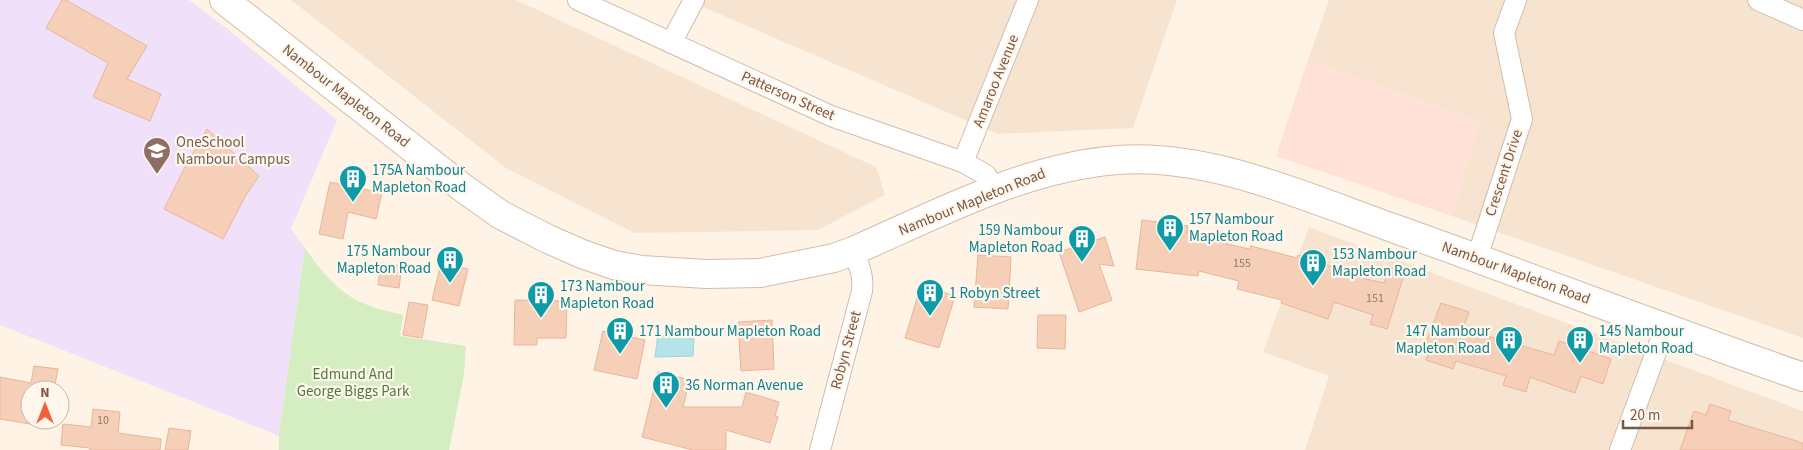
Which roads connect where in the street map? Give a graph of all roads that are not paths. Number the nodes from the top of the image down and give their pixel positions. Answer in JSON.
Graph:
{"nodes":[{"id":1,"x":224,"y":0,"type":"edge"},
{"id":2,"x":578,"y":0,"type":"edge"},
{"id":3,"x":694,"y":0,"type":"edge"},
{"id":4,"x":1028,"y":0,"type":"edge"},
{"id":5,"x":1516,"y":0,"type":"edge"},
{"id":6,"x":1758,"y":0,"type":"edge"},
{"id":7,"x":1803,"y":20,"type":"edge"},
{"id":8,"x":671,"y":43,"type":"junction"},
{"id":9,"x":963,"y":162,"type":"junction"},
{"id":10,"x":994,"y":190,"type":"junction"},
{"id":11,"x":853,"y":251,"type":"junction"},
{"id":12,"x":1477,"y":258,"type":"junction"},
{"id":13,"x":1664,"y":328,"type":"junction"},
{"id":14,"x":1803,"y":377,"type":"edge"},
{"id":15,"x":820,"y":450,"type":"edge"},
{"id":16,"x":1620,"y":450,"type":"edge"}],
"edges":[{"from":1,"to":11,"type":"main road","name":"Nambour Mapleton Road"},
{"from":2,"to":8,"type":"street","name":"Patterson Street"},
{"from":3,"to":8,"type":"street"},
{"from":4,"to":9,"type":"street","name":"Amaroo Avenue"},
{"from":5,"to":12,"type":"street","name":"Crescent Drive"},
{"from":6,"to":7,"type":"street"},
{"from":8,"to":9,"type":"street","name":"Patterson Street"},
{"from":9,"to":10,"type":"street","name":"Patterson Street"},
{"from":10,"to":11,"type":"main road","name":"Nambour Mapleton Road"},
{"from":10,"to":12,"type":"main road","name":"Nambour Mapleton Road"},
{"from":11,"to":15,"type":"street","name":"Robyn Street"},
{"from":12,"to":13,"type":"main road","name":"Nambour Mapleton Road"},
{"from":13,"to":14,"type":"main road","name":"Nambour Mapleton Road"},
{"from":13,"to":16,"type":"street"}]}
